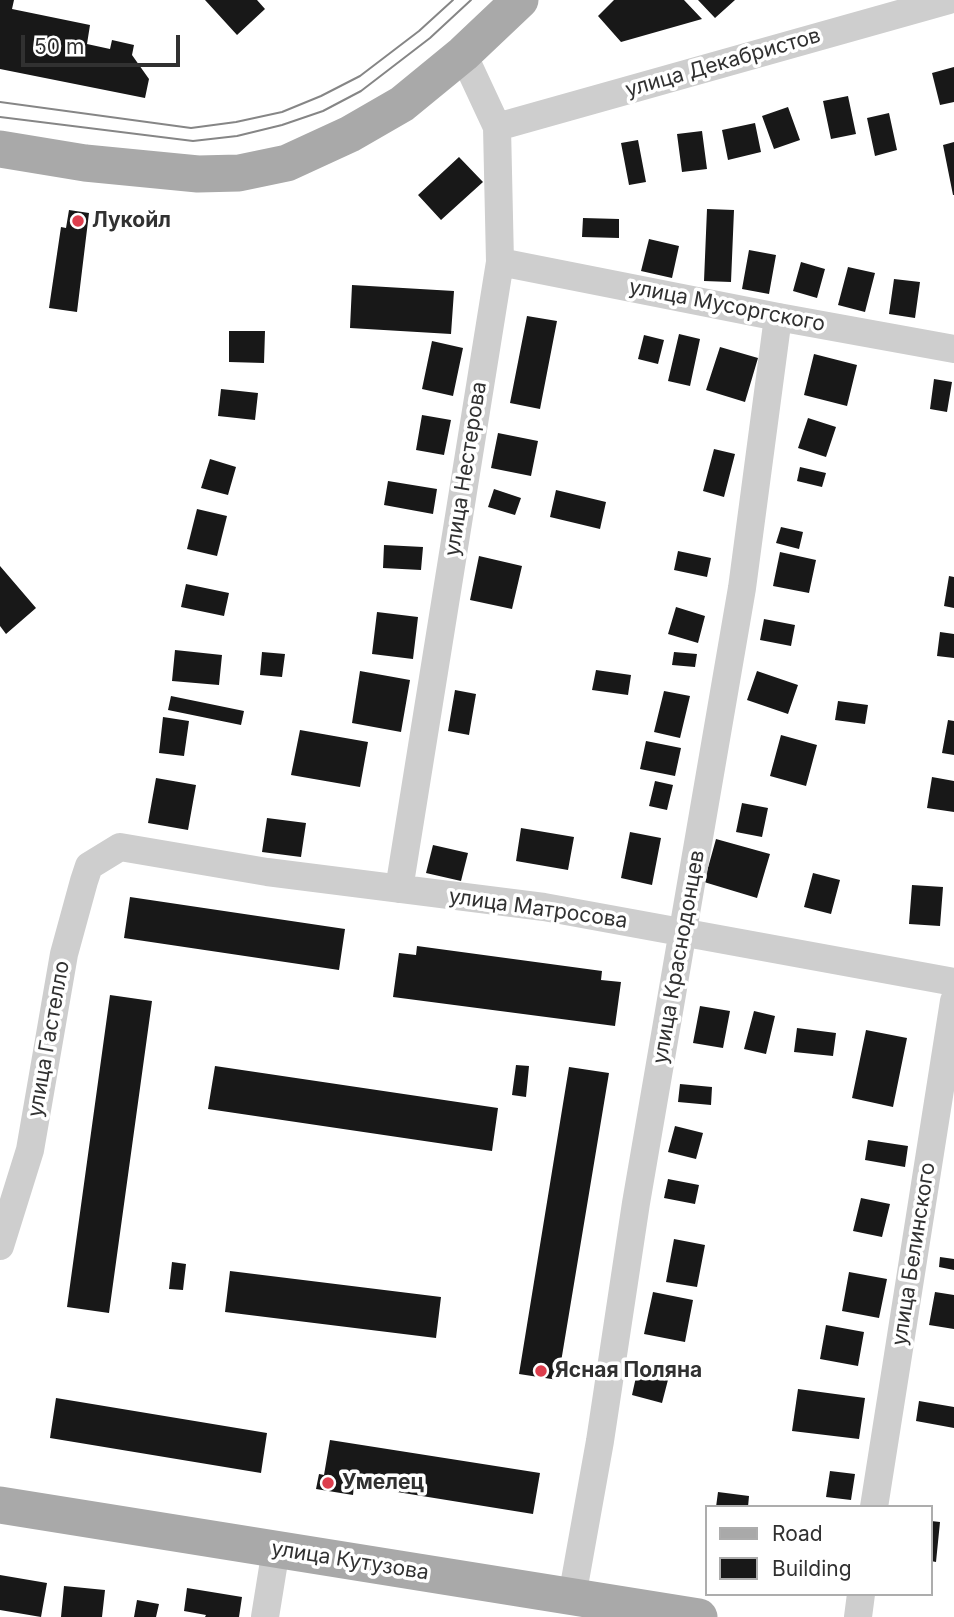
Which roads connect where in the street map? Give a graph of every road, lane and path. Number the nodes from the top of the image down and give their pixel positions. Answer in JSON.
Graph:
{"nodes":[{"id":1,"x":520,"y":0,"type":"edge"},
{"id":2,"x":949,"y":0,"type":"edge"},
{"id":3,"x":463,"y":54,"type":"junction"},
{"id":4,"x":497,"y":127,"type":"junction"},
{"id":5,"x":0,"y":149,"type":"edge"},
{"id":6,"x":500,"y":262,"type":"junction"},
{"id":7,"x":778,"y":317,"type":"junction"},
{"id":8,"x":954,"y":349,"type":"edge"},
{"id":9,"x":120,"y":847,"type":"joint"},
{"id":10,"x":399,"y":889,"type":"junction"},
{"id":11,"x":683,"y":931,"type":"junction"},
{"id":12,"x":954,"y":982,"type":"edge"},
{"id":13,"x":954,"y":1001,"type":"edge"},
{"id":14,"x":0,"y":1246,"type":"edge"},
{"id":15,"x":0,"y":1505,"type":"edge"},
{"id":16,"x":874,"y":1505,"type":"edge"},
{"id":17,"x":276,"y":1549,"type":"junction"},
{"id":18,"x":861,"y":1596,"type":"edge"},
{"id":19,"x":561,"y":1603,"type":"edge"},
{"id":20,"x":265,"y":1617,"type":"edge"},
{"id":21,"x":699,"y":1617,"type":"edge"},
{"id":22,"x":858,"y":1617,"type":"edge"}],
"edges":[{"from":1,"to":3,"type":"main road"},
{"from":2,"to":4,"type":"street","name":"улица Декабристов"},
{"from":3,"to":4,"type":"street","name":"улица Нестерова"},
{"from":3,"to":5,"type":"main road"},
{"from":4,"to":6,"type":"street","name":"улица Нестерова"},
{"from":6,"to":7,"type":"street","name":"улица Мусоргского"},
{"from":6,"to":10,"type":"street","name":"улица Нестерова"},
{"from":7,"to":8,"type":"street","name":"улица Мусоргского"},
{"from":7,"to":11,"type":"street","name":"улица Краснодонцев"},
{"from":9,"to":10,"type":"street","name":"улица Матросова"},
{"from":9,"to":14,"type":"street","name":"улица Гастелло"},
{"from":10,"to":11,"type":"street","name":"улица Матросова"},
{"from":11,"to":12,"type":"street","name":"улица Матросова"},
{"from":11,"to":19,"type":"street","name":"улица Краснодонцев"},
{"from":13,"to":16,"type":"street","name":"улица Белинского"},
{"from":15,"to":17,"type":"main road","name":"улица Кутузова"},
{"from":17,"to":19,"type":"main road","name":"улица Кутузова"},
{"from":17,"to":20,"type":"street"},
{"from":18,"to":22,"type":"street"},
{"from":19,"to":21,"type":"main road","name":"улица Кутузова"}]}
